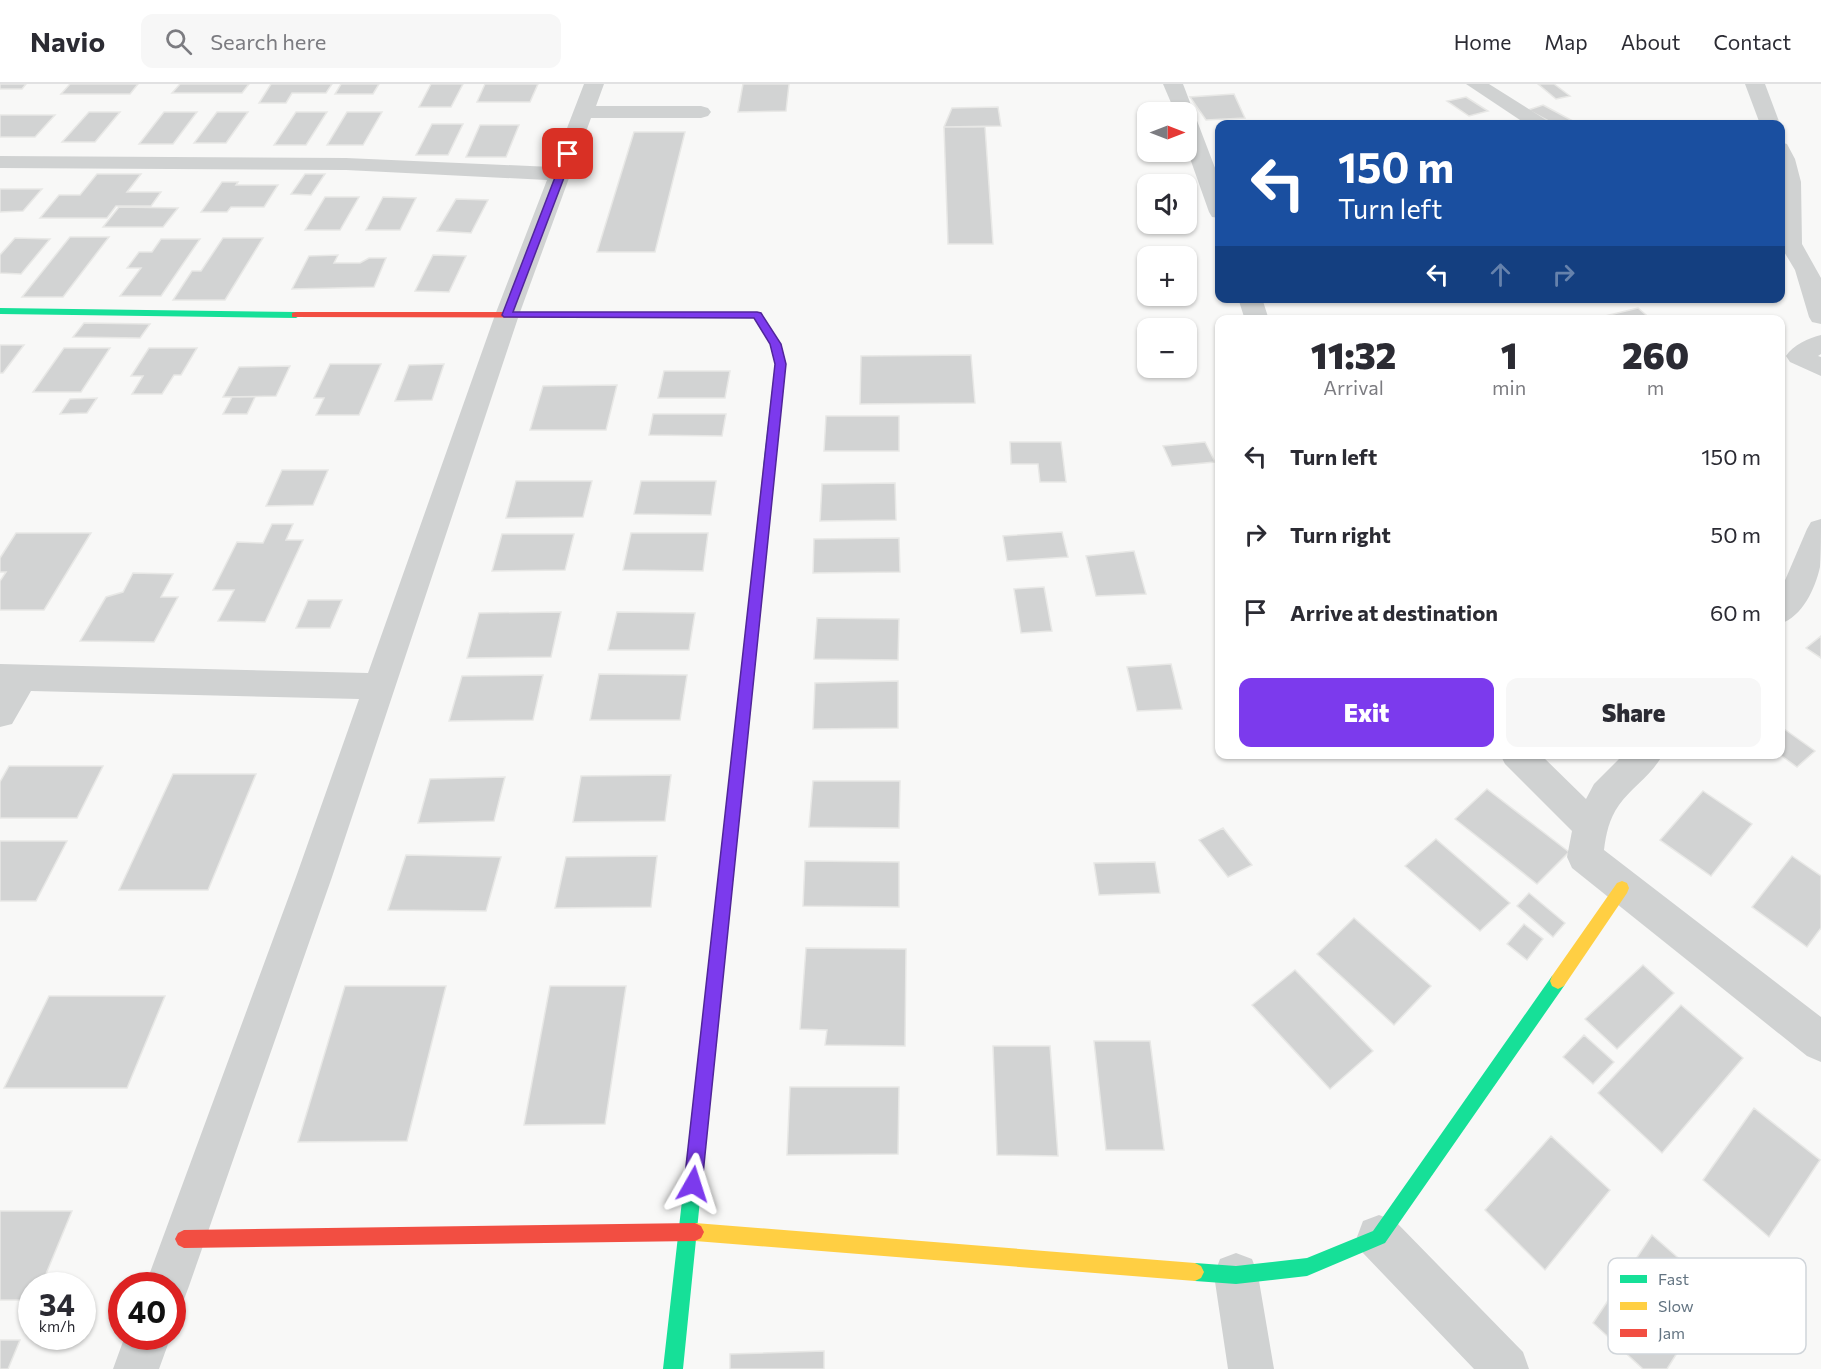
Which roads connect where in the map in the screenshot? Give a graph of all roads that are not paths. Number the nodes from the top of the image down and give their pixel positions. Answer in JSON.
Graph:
{"nodes":[{"id":1,"x":1173,"y":84,"type":"edge"},
{"id":2,"x":1476,"y":84,"type":"edge"},
{"id":3,"x":1755,"y":84,"type":"edge"},
{"id":4,"x":589,"y":98,"type":"edge"},
{"id":5,"x":1181,"y":102,"type":"edge"},
{"id":6,"x":701,"y":112,"type":"dead end"},
{"id":7,"x":1533,"y":120,"type":"edge"},
{"id":8,"x":1768,"y":120,"type":"edge"},
{"id":9,"x":1197,"y":146,"type":"edge"},
{"id":10,"x":1785,"y":157,"type":"edge"},
{"id":11,"x":0,"y":162,"type":"edge"},
{"id":12,"x":560,"y":174,"type":"junction"},
{"id":13,"x":1215,"y":198,"type":"edge"},
{"id":14,"x":1786,"y":241,"type":"edge"},
{"id":15,"x":0,"y":311,"type":"edge"},
{"id":16,"x":507,"y":315,"type":"junction"},
{"id":17,"x":1821,"y":317,"type":"edge"},
{"id":18,"x":1821,"y":343,"type":"edge"},
{"id":19,"x":1790,"y":359,"type":"edge"},
{"id":20,"x":1821,"y":368,"type":"edge"},
{"id":21,"x":1821,"y":529,"type":"edge"},
{"id":22,"x":1785,"y":607,"type":"edge"},
{"id":23,"x":11,"y":677,"type":"edge"},
{"id":24,"x":378,"y":686,"type":"junction"},
{"id":25,"x":0,"y":714,"type":"edge"},
{"id":26,"x":1522,"y":759,"type":"edge"},
{"id":27,"x":1641,"y":759,"type":"edge"},
{"id":28,"x":1590,"y":826,"type":"junction"},
{"id":29,"x":1622,"y":888,"type":"junction"},
{"id":30,"x":1821,"y":1042,"type":"edge"},
{"id":31,"x":688,"y":1231,"type":"junction"},
{"id":32,"x":1379,"y":1237,"type":"junction"},
{"id":33,"x":184,"y":1239,"type":"junction"},
{"id":34,"x":172,"y":1272,"type":"edge"},
{"id":35,"x":1236,"y":1275,"type":"junction"},
{"id":36,"x":143,"y":1350,"type":"edge"},
{"id":37,"x":136,"y":1369,"type":"edge"},
{"id":38,"x":673,"y":1369,"type":"edge"},
{"id":39,"x":1251,"y":1369,"type":"edge"},
{"id":40,"x":1506,"y":1369,"type":"edge"}],
"edges":[{"from":1,"to":5,"type":"street"},
{"from":2,"to":7,"type":"street"},
{"from":3,"to":8,"type":"street"},
{"from":4,"to":6,"type":"street"},
{"from":4,"to":12,"type":"street"},
{"from":9,"to":13,"type":"street"},
{"from":10,"to":14,"type":"street"},
{"from":11,"to":12,"type":"street"},
{"from":12,"to":16,"type":"street"},
{"from":14,"to":17,"type":"street"},
{"from":15,"to":16,"type":"street"},
{"from":16,"to":24,"type":"street"},
{"from":16,"to":31,"type":"street"},
{"from":18,"to":19,"type":"street"},
{"from":19,"to":20,"type":"street"},
{"from":21,"to":22,"type":"street"},
{"from":23,"to":24,"type":"street"},
{"from":23,"to":25,"type":"street"},
{"from":24,"to":33,"type":"street"},
{"from":26,"to":28,"type":"street"},
{"from":27,"to":28,"type":"street"},
{"from":28,"to":29,"type":"street"},
{"from":29,"to":30,"type":"street"},
{"from":29,"to":32,"type":"street"},
{"from":31,"to":33,"type":"street"},
{"from":31,"to":35,"type":"street"},
{"from":31,"to":38,"type":"street"},
{"from":32,"to":35,"type":"street"},
{"from":32,"to":40,"type":"street"},
{"from":33,"to":34,"type":"street"},
{"from":35,"to":39,"type":"street"},
{"from":36,"to":37,"type":"street"}]}
